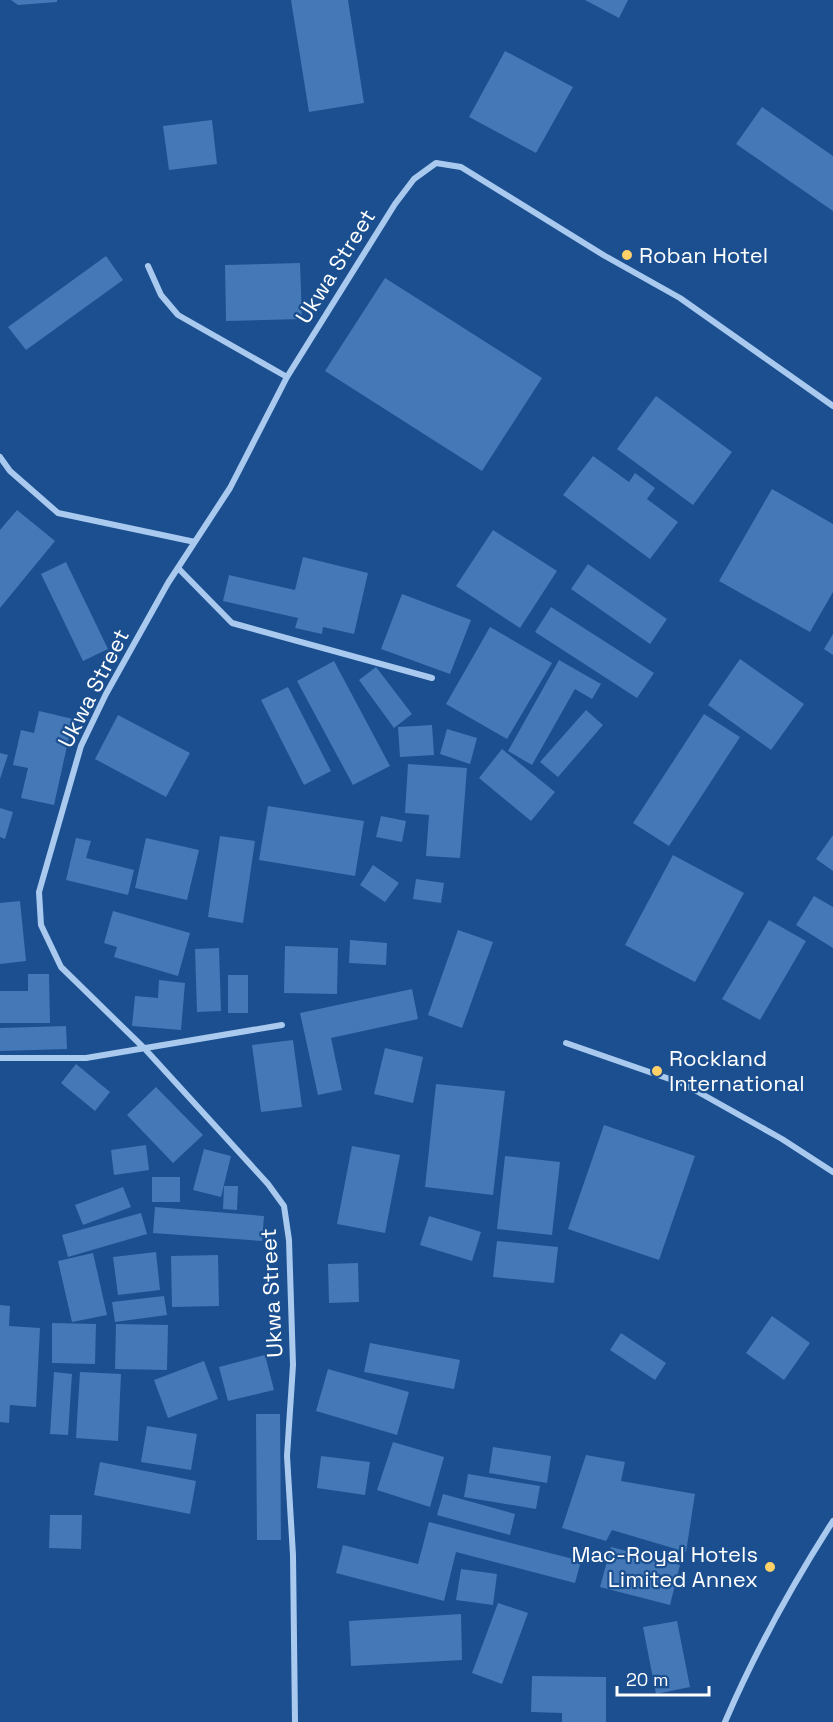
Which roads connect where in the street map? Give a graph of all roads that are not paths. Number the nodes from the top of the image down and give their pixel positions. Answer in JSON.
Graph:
{"nodes":[{"id":1,"x":148,"y":266,"type":"dead end"},
{"id":2,"x":287,"y":376,"type":"junction"},
{"id":3,"x":833,"y":406,"type":"edge"},
{"id":4,"x":0,"y":457,"type":"edge"},
{"id":5,"x":195,"y":542,"type":"junction"},
{"id":6,"x":178,"y":568,"type":"junction"},
{"id":7,"x":432,"y":678,"type":"dead end"},
{"id":8,"x":282,"y":1025,"type":"dead end"},
{"id":9,"x":566,"y":1043,"type":"dead end"},
{"id":10,"x":145,"y":1049,"type":"junction"},
{"id":11,"x":0,"y":1058,"type":"edge"},
{"id":12,"x":833,"y":1172,"type":"edge"},
{"id":13,"x":833,"y":1521,"type":"edge"},
{"id":14,"x":295,"y":1722,"type":"edge"},
{"id":15,"x":725,"y":1722,"type":"edge"}],
"edges":[{"from":1,"to":2,"type":"street"},
{"from":2,"to":3,"type":"street","name":"Ukwa Street"},
{"from":2,"to":5,"type":"street","name":"Ukwa Street"},
{"from":4,"to":5,"type":"street"},
{"from":5,"to":6,"type":"street","name":"Ukwa Street"},
{"from":6,"to":7,"type":"street"},
{"from":6,"to":10,"type":"street","name":"Ukwa Street"},
{"from":8,"to":10,"type":"street"},
{"from":9,"to":12,"type":"street"},
{"from":10,"to":11,"type":"street"},
{"from":10,"to":14,"type":"street","name":"Ukwa Street"},
{"from":13,"to":15,"type":"street"}]}
